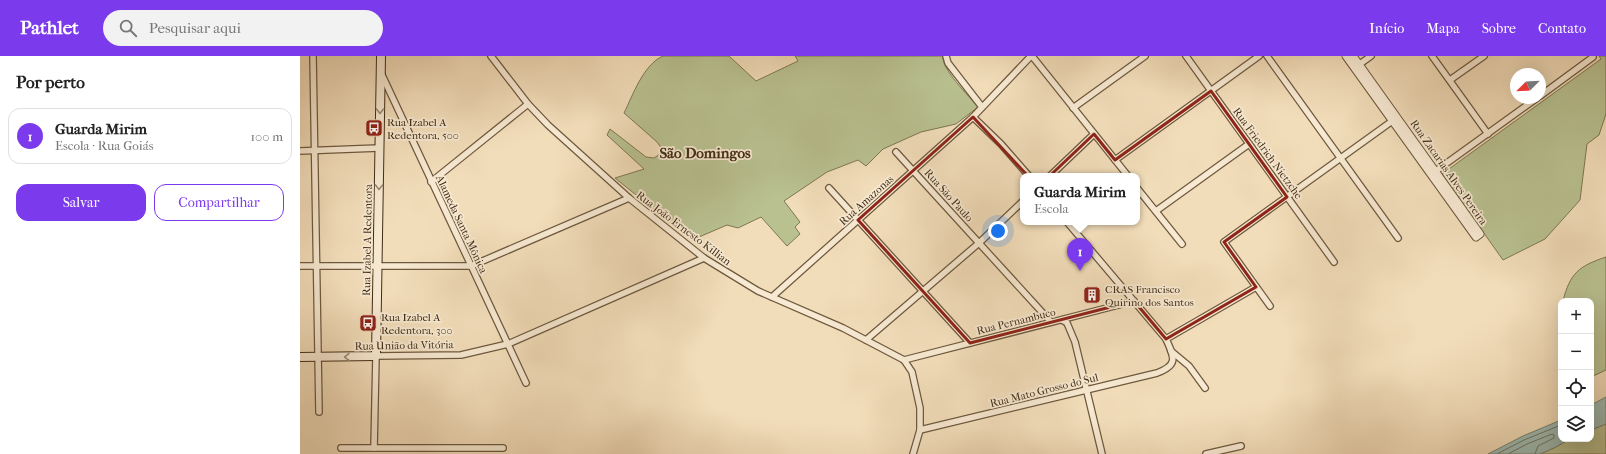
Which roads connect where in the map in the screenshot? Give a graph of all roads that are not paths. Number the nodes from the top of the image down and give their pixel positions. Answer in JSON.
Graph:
{"nodes":[{"id":1,"x":313,"y":56,"type":"edge"},
{"id":2,"x":381,"y":56,"type":"edge"},
{"id":3,"x":491,"y":56,"type":"edge"},
{"id":4,"x":946,"y":56,"type":"edge"},
{"id":5,"x":1031,"y":56,"type":"edge"},
{"id":6,"x":1145,"y":56,"type":"edge"},
{"id":7,"x":1186,"y":56,"type":"edge"},
{"id":8,"x":1259,"y":56,"type":"edge"},
{"id":9,"x":1267,"y":56,"type":"edge"},
{"id":10,"x":1346,"y":56,"type":"edge"},
{"id":11,"x":1353,"y":56,"type":"edge"},
{"id":12,"x":1371,"y":56,"type":"edge"},
{"id":13,"x":1432,"y":56,"type":"edge"},
{"id":14,"x":1484,"y":56,"type":"edge"},
{"id":15,"x":1593,"y":57,"type":"edge"},
{"id":16,"x":1357,"y":66,"type":"junction"},
{"id":17,"x":381,"y":73,"type":"junction"},
{"id":18,"x":1450,"y":80,"type":"junction"},
{"id":19,"x":1211,"y":91,"type":"junction"},
{"id":20,"x":1546,"y":92,"type":"edge"},
{"id":21,"x":528,"y":104,"type":"junction"},
{"id":22,"x":1529,"y":104,"type":"edge"},
{"id":23,"x":982,"y":107,"type":"junction"},
{"id":24,"x":1073,"y":108,"type":"junction"},
{"id":25,"x":973,"y":117,"type":"junction"},
{"id":26,"x":1395,"y":119,"type":"junction"},
{"id":27,"x":1094,"y":134,"type":"junction"},
{"id":28,"x":1488,"y":134,"type":"junction"},
{"id":29,"x":1249,"y":144,"type":"junction"},
{"id":30,"x":379,"y":148,"type":"junction"},
{"id":31,"x":314,"y":150,"type":"junction"},
{"id":32,"x":300,"y":151,"type":"edge"},
{"id":33,"x":896,"y":152,"type":"dead end"},
{"id":34,"x":1340,"y":158,"type":"junction"},
{"id":35,"x":1115,"y":160,"type":"junction"},
{"id":36,"x":913,"y":171,"type":"junction"},
{"id":37,"x":1026,"y":173,"type":"edge"},
{"id":38,"x":1053,"y":173,"type":"edge"},
{"id":39,"x":1126,"y":173,"type":"edge"},
{"id":40,"x":1433,"y":173,"type":"junction"},
{"id":41,"x":431,"y":182,"type":"junction"},
{"id":42,"x":829,"y":188,"type":"dead end"},
{"id":43,"x":1140,"y":192,"type":"edge"},
{"id":44,"x":1287,"y":197,"type":"junction"},
{"id":45,"x":629,"y":198,"type":"junction"},
{"id":46,"x":1020,"y":204,"type":"edge"},
{"id":47,"x":1156,"y":211,"type":"junction"},
{"id":48,"x":858,"y":220,"type":"junction"},
{"id":49,"x":1070,"y":225,"type":"edge"},
{"id":50,"x":1398,"y":238,"type":"dead end"},
{"id":51,"x":979,"y":243,"type":"junction"},
{"id":52,"x":1182,"y":244,"type":"dead end"},
{"id":53,"x":704,"y":258,"type":"junction"},
{"id":54,"x":1334,"y":262,"type":"dead end"},
{"id":55,"x":300,"y":266,"type":"edge"},
{"id":56,"x":316,"y":266,"type":"junction"},
{"id":57,"x":377,"y":266,"type":"junction"},
{"id":58,"x":471,"y":266,"type":"junction"},
{"id":59,"x":1256,"y":287,"type":"junction"},
{"id":60,"x":922,"y":291,"type":"junction"},
{"id":61,"x":772,"y":297,"type":"junction"},
{"id":62,"x":1134,"y":301,"type":"junction"},
{"id":63,"x":1270,"y":306,"type":"dead end"},
{"id":64,"x":1062,"y":320,"type":"junction"},
{"id":65,"x":1052,"y":322,"type":"junction"},
{"id":66,"x":1166,"y":339,"type":"junction"},
{"id":67,"x":866,"y":340,"type":"junction"},
{"id":68,"x":970,"y":343,"type":"junction"},
{"id":69,"x":508,"y":344,"type":"junction"},
{"id":70,"x":1171,"y":350,"type":"junction"},
{"id":71,"x":376,"y":356,"type":"junction"},
{"id":72,"x":300,"y":357,"type":"edge"},
{"id":73,"x":318,"y":357,"type":"junction"},
{"id":74,"x":904,"y":360,"type":"junction"},
{"id":75,"x":526,"y":383,"type":"dead end"},
{"id":76,"x":1205,"y":388,"type":"dead end"},
{"id":77,"x":1087,"y":390,"type":"junction"},
{"id":78,"x":319,"y":412,"type":"dead end"},
{"id":79,"x":920,"y":430,"type":"junction"},
{"id":80,"x":1241,"y":446,"type":"dead end"},
{"id":81,"x":341,"y":448,"type":"dead end"},
{"id":82,"x":374,"y":448,"type":"junction"},
{"id":83,"x":503,"y":448,"type":"dead end"},
{"id":84,"x":913,"y":454,"type":"edge"},
{"id":85,"x":1102,"y":454,"type":"edge"},
{"id":86,"x":1206,"y":454,"type":"edge"}],
"edges":[{"from":1,"to":31,"type":"street"},
{"from":2,"to":17,"type":"main road","name":"Rua Izabel A Redentora"},
{"from":3,"to":21,"type":"street","name":"Rua João Ernesto Killian"},
{"from":4,"to":23,"type":"street"},
{"from":5,"to":23,"type":"street","name":"Rua Amazonas"},
{"from":5,"to":24,"type":"street"},
{"from":6,"to":24,"type":"street"},
{"from":7,"to":19,"type":"street","name":"Rua Friedrich Nietzche"},
{"from":8,"to":19,"type":"street"},
{"from":9,"to":34,"type":"street"},
{"from":10,"to":16,"type":"street","name":"Rua Zacarias Alves Pereira"},
{"from":11,"to":16,"type":"street","name":"Rua Zacarias Alves Pereira"},
{"from":12,"to":16,"type":"street"},
{"from":13,"to":18,"type":"street"},
{"from":14,"to":18,"type":"street"},
{"from":15,"to":20,"type":"street"},
{"from":16,"to":26,"type":"street","name":"Rua Zacarias Alves Pereira"},
{"from":17,"to":30,"type":"main road","name":"Rua Izabel A Redentora","one_way":true},
{"from":17,"to":41,"type":"street","name":"Alameda Santa Mônica"},
{"from":18,"to":28,"type":"street"},
{"from":19,"to":29,"type":"street","name":"Rua Friedrich Nietzche"},
{"from":19,"to":35,"type":"street"},
{"from":21,"to":41,"type":"street"},
{"from":21,"to":45,"type":"street","name":"Rua João Ernesto Killian"},
{"from":22,"to":28,"type":"street"},
{"from":23,"to":25,"type":"street","name":"Rua Amazonas"},
{"from":24,"to":27,"type":"street"},
{"from":25,"to":36,"type":"street","name":"Rua Amazonas"},
{"from":25,"to":37,"type":"street"},
{"from":26,"to":34,"type":"street"},
{"from":26,"to":40,"type":"street","name":"Rua Zacarias Alves Pereira"},
{"from":27,"to":35,"type":"street"},
{"from":27,"to":38,"type":"street"},
{"from":28,"to":40,"type":"street"},
{"from":29,"to":44,"type":"street","name":"Rua Friedrich Nietzche"},
{"from":29,"to":47,"type":"street"},
{"from":30,"to":31,"type":"street"},
{"from":30,"to":57,"type":"main road","name":"Rua Izabel A Redentora","one_way":true},
{"from":31,"to":32,"type":"street"},
{"from":31,"to":56,"type":"street"},
{"from":33,"to":36,"type":"street","name":"Rua São Paulo"},
{"from":34,"to":44,"type":"street"},
{"from":34,"to":50,"type":"street"},
{"from":35,"to":39,"type":"street"},
{"from":36,"to":48,"type":"street","name":"Rua Amazonas"},
{"from":36,"to":51,"type":"street","name":"Rua São Paulo"},
{"from":40,"to":40,"type":"street","name":"Rua Zacarias Alves Pereira"},
{"from":41,"to":58,"type":"street","name":"Alameda Santa Mônica"},
{"from":42,"to":48,"type":"street"},
{"from":43,"to":47,"type":"street"},
{"from":44,"to":54,"type":"street","name":"Rua Friedrich Nietzche"},
{"from":44,"to":59,"type":"street"},
{"from":45,"to":53,"type":"street","name":"Rua João Ernesto Killian"},
{"from":45,"to":58,"type":"street"},
{"from":46,"to":51,"type":"street"},
{"from":47,"to":52,"type":"street"},
{"from":48,"to":60,"type":"street"},
{"from":48,"to":61,"type":"street","name":"Rua Amazonas"},
{"from":49,"to":62,"type":"street"},
{"from":51,"to":60,"type":"street"},
{"from":51,"to":65,"type":"street","name":"Rua São Paulo"},
{"from":53,"to":61,"type":"street","name":"Rua João Ernesto Killian"},
{"from":53,"to":69,"type":"street","name":"Rua União da Vitória"},
{"from":55,"to":56,"type":"street"},
{"from":56,"to":57,"type":"street"},
{"from":56,"to":73,"type":"street"},
{"from":57,"to":58,"type":"street"},
{"from":57,"to":71,"type":"main road","name":"Rua Izabel A Redentora"},
{"from":58,"to":69,"type":"street","name":"Alameda Santa Mônica"},
{"from":59,"to":63,"type":"street"},
{"from":59,"to":66,"type":"street"},
{"from":60,"to":67,"type":"street"},
{"from":60,"to":68,"type":"street"},
{"from":61,"to":67,"type":"street","name":"Rua João Ernesto Killian"},
{"from":62,"to":64,"type":"street","name":"Rua Pernambuco"},
{"from":62,"to":66,"type":"street"},
{"from":64,"to":65,"type":"street","name":"Rua Pernambuco"},
{"from":64,"to":77,"type":"street"},
{"from":65,"to":68,"type":"street","name":"Rua Pernambuco"},
{"from":66,"to":70,"type":"street"},
{"from":67,"to":74,"type":"street","name":"Rua João Ernesto Killian"},
{"from":68,"to":74,"type":"street","name":"Rua Pernambuco"},
{"from":69,"to":71,"type":"street","name":"Rua União da Vitória"},
{"from":69,"to":75,"type":"street","name":"Alameda Santa Mônica"},
{"from":70,"to":76,"type":"street"},
{"from":70,"to":77,"type":"street","name":"Rua Mato Grosso do Sul"},
{"from":71,"to":73,"type":"main road","name":"Rua União da Vitória","one_way":true},
{"from":71,"to":82,"type":"street","name":"Rua Izabel A Redentora"},
{"from":72,"to":73,"type":"main road","name":"Rua União da Vitória"},
{"from":73,"to":78,"type":"street"},
{"from":74,"to":79,"type":"street"},
{"from":77,"to":79,"type":"street","name":"Rua Mato Grosso do Sul"},
{"from":77,"to":85,"type":"street"},
{"from":79,"to":84,"type":"street"},
{"from":80,"to":86,"type":"street"},
{"from":81,"to":82,"type":"street"},
{"from":82,"to":83,"type":"street"}]}
